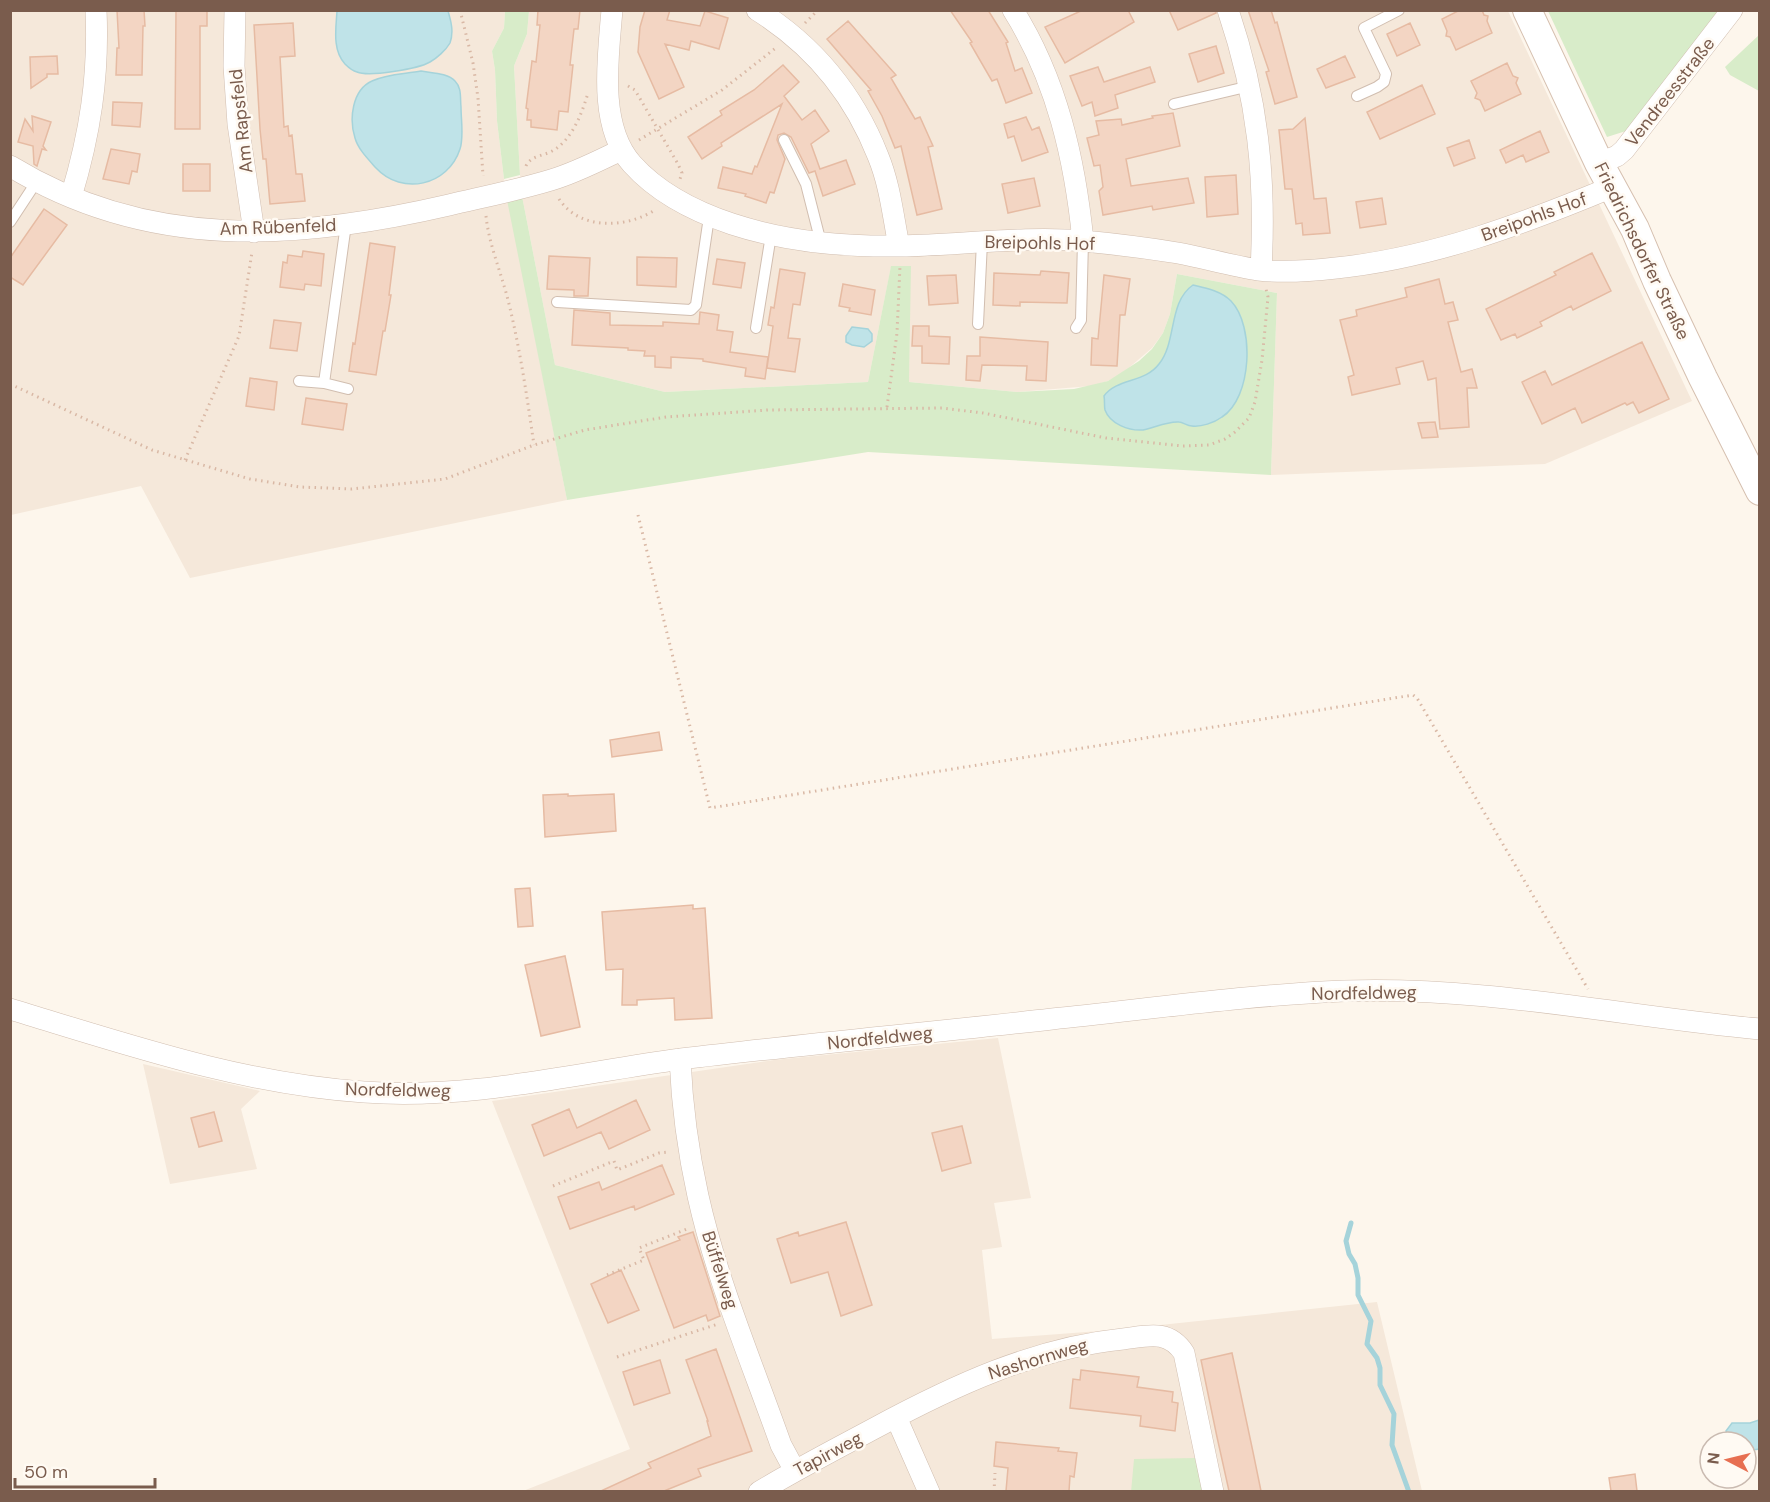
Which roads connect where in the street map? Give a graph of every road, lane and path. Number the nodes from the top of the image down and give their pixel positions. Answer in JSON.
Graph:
{"nodes":[{"id":1,"x":96,"y":10,"type":"edge"},
{"id":2,"x":235,"y":10,"type":"edge"},
{"id":3,"x":460,"y":10,"type":"edge"},
{"id":4,"x":612,"y":10,"type":"edge"},
{"id":5,"x":757,"y":10,"type":"edge"},
{"id":6,"x":818,"y":10,"type":"edge"},
{"id":7,"x":1013,"y":10,"type":"edge"},
{"id":8,"x":1228,"y":10,"type":"edge"},
{"id":9,"x":1400,"y":10,"type":"edge"},
{"id":10,"x":1527,"y":10,"type":"edge"},
{"id":11,"x":1732,"y":10,"type":"edge"},
{"id":12,"x":792,"y":34,"type":"junction"},
{"id":13,"x":1250,"y":86,"type":"junction"},
{"id":14,"x":1357,"y":96,"type":"dead end"},
{"id":15,"x":1174,"y":104,"type":"dead end"},
{"id":16,"x":784,"y":140,"type":"dead end"},
{"id":17,"x":621,"y":150,"type":"junction"},
{"id":18,"x":10,"y":166,"type":"edge"},
{"id":19,"x":1606,"y":175,"type":"junction"},
{"id":20,"x":37,"y":181,"type":"junction"},
{"id":21,"x":71,"y":197,"type":"junction"},
{"id":22,"x":484,"y":197,"type":"junction"},
{"id":23,"x":709,"y":217,"type":"junction"},
{"id":24,"x":10,"y":222,"type":"edge"},
{"id":25,"x":346,"y":224,"type":"junction"},
{"id":26,"x":254,"y":232,"type":"junction"},
{"id":27,"x":771,"y":234,"type":"junction"},
{"id":28,"x":1083,"y":241,"type":"junction"},
{"id":29,"x":982,"y":242,"type":"junction"},
{"id":30,"x":821,"y":243,"type":"junction"},
{"id":31,"x":899,"y":246,"type":"junction"},
{"id":32,"x":1261,"y":270,"type":"junction"},
{"id":33,"x":557,"y":302,"type":"dead end"},
{"id":34,"x":978,"y":324,"type":"dead end"},
{"id":35,"x":756,"y":328,"type":"dead end"},
{"id":36,"x":1076,"y":328,"type":"dead end"},
{"id":37,"x":299,"y":381,"type":"dead end"},
{"id":38,"x":324,"y":383,"type":"junction"},
{"id":39,"x":10,"y":384,"type":"edge"},
{"id":40,"x":348,"y":389,"type":"dead end"},
{"id":41,"x":887,"y":407,"type":"junction"},
{"id":42,"x":534,"y":446,"type":"junction"},
{"id":43,"x":185,"y":460,"type":"junction"},
{"id":44,"x":1760,"y":491,"type":"edge"},
{"id":45,"x":638,"y":515,"type":"dead end"},
{"id":46,"x":1588,"y":1008,"type":"junction"},
{"id":47,"x":10,"y":1009,"type":"edge"},
{"id":48,"x":1760,"y":1029,"type":"edge"},
{"id":49,"x":680,"y":1059,"type":"junction"},
{"id":50,"x":689,"y":1149,"type":"junction"},
{"id":51,"x":553,"y":1186,"type":"dead end"},
{"id":52,"x":705,"y":1222,"type":"junction"},
{"id":53,"x":607,"y":1275,"type":"dead end"},
{"id":54,"x":736,"y":1318,"type":"junction"},
{"id":55,"x":617,"y":1357,"type":"dead end"},
{"id":56,"x":896,"y":1417,"type":"junction"},
{"id":57,"x":795,"y":1471,"type":"junction"},
{"id":58,"x":996,"y":1473,"type":"dead end"},
{"id":59,"x":759,"y":1491,"type":"edge"},
{"id":60,"x":929,"y":1491,"type":"edge"},
{"id":61,"x":993,"y":1491,"type":"edge"},
{"id":62,"x":1213,"y":1491,"type":"edge"}],
"edges":[{"from":1,"to":21,"type":"street"},
{"from":2,"to":26,"type":"street","name":"Am Rapsfeld"},
{"from":3,"to":22,"type":"path"},
{"from":4,"to":17,"type":"street","name":"Breipohls Hof"},
{"from":5,"to":12,"type":"street"},
{"from":6,"to":12,"type":"path"},
{"from":7,"to":28,"type":"street"},
{"from":8,"to":13,"type":"street"},
{"from":9,"to":14,"type":"lane"},
{"from":10,"to":19,"type":"main road","name":"Friedrichsdorfer Straße"},
{"from":11,"to":19,"type":"street","name":"Vendreesstraße"},
{"from":12,"to":17,"type":"path"},
{"from":12,"to":31,"type":"street"},
{"from":13,"to":15,"type":"lane"},
{"from":13,"to":32,"type":"street"},
{"from":16,"to":30,"type":"lane"},
{"from":17,"to":22,"type":"street","name":"Am Rübenfeld"},
{"from":17,"to":23,"type":"street","name":"Breipohls Hof"},
{"from":18,"to":20,"type":"street","name":"Am Rübenfeld"},
{"from":19,"to":32,"type":"street","name":"Breipohls Hof"},
{"from":19,"to":44,"type":"main road","name":"Friedrichsdorfer Straße"},
{"from":20,"to":21,"type":"street","name":"Am Rübenfeld"},
{"from":20,"to":24,"type":"lane"},
{"from":21,"to":26,"type":"street","name":"Am Rübenfeld"},
{"from":22,"to":25,"type":"street","name":"Am Rübenfeld"},
{"from":22,"to":42,"type":"path"},
{"from":23,"to":27,"type":"street","name":"Breipohls Hof"},
{"from":23,"to":33,"type":"lane"},
{"from":25,"to":26,"type":"street","name":"Am Rübenfeld"},
{"from":25,"to":38,"type":"lane","name":"Am Rübenfeld"},
{"from":26,"to":43,"type":"path"},
{"from":27,"to":30,"type":"street","name":"Breipohls Hof"},
{"from":27,"to":35,"type":"lane"},
{"from":28,"to":29,"type":"street","name":"Breipohls Hof"},
{"from":28,"to":32,"type":"street","name":"Breipohls Hof"},
{"from":28,"to":36,"type":"lane"},
{"from":29,"to":31,"type":"street","name":"Breipohls Hof"},
{"from":29,"to":34,"type":"lane"},
{"from":30,"to":31,"type":"street","name":"Breipohls Hof"},
{"from":31,"to":41,"type":"path"},
{"from":32,"to":41,"type":"path"},
{"from":37,"to":38,"type":"lane"},
{"from":38,"to":40,"type":"lane"},
{"from":39,"to":43,"type":"path"},
{"from":41,"to":42,"type":"path"},
{"from":42,"to":43,"type":"path"},
{"from":45,"to":46,"type":"path"},
{"from":46,"to":48,"type":"street","name":"Nordfeldweg"},
{"from":46,"to":49,"type":"street","name":"Nordfeldweg"},
{"from":47,"to":49,"type":"street","name":"Nordfeldweg"},
{"from":49,"to":50,"type":"street","name":"Büffelweg"},
{"from":50,"to":51,"type":"path"},
{"from":50,"to":52,"type":"street","name":"Büffelweg"},
{"from":52,"to":53,"type":"path"},
{"from":52,"to":54,"type":"street","name":"Büffelweg"},
{"from":54,"to":55,"type":"path"},
{"from":54,"to":57,"type":"street","name":"Büffelweg"},
{"from":56,"to":57,"type":"street","name":"Tapirweg"},
{"from":56,"to":60,"type":"street"},
{"from":56,"to":62,"type":"street","name":"Nashornweg"},
{"from":57,"to":59,"type":"street","name":"Tapirweg"},
{"from":58,"to":61,"type":"path"}]}
